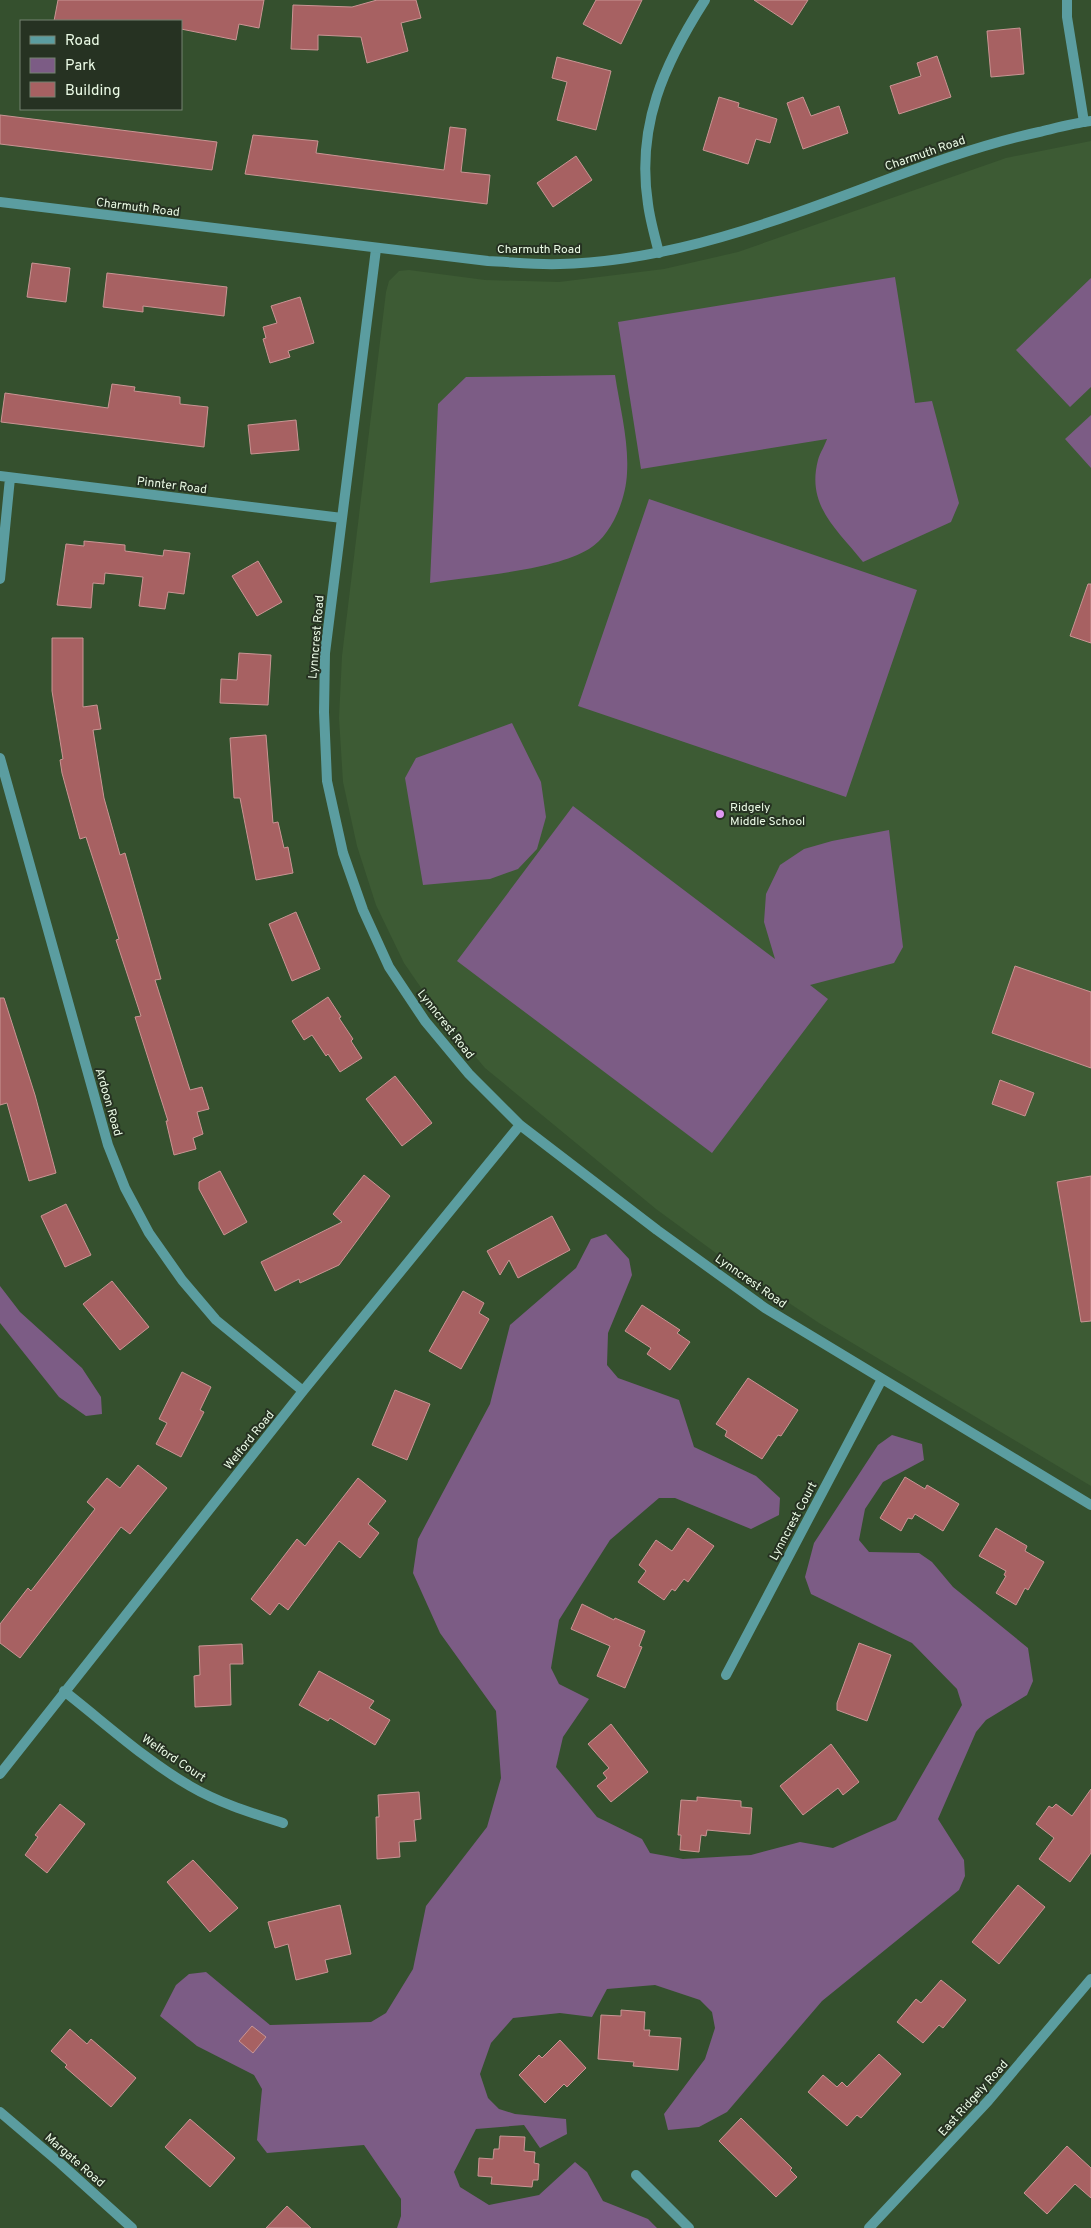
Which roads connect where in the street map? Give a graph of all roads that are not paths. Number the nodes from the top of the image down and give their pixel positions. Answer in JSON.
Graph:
{"nodes":[{"id":1,"x":705,"y":0,"type":"edge"},
{"id":2,"x":1067,"y":0,"type":"edge"},
{"id":3,"x":1088,"y":122,"type":"edge"},
{"id":4,"x":0,"y":202,"type":"edge"},
{"id":5,"x":376,"y":249,"type":"junction"},
{"id":6,"x":659,"y":253,"type":"junction"},
{"id":7,"x":5,"y":477,"type":"edge"},
{"id":8,"x":342,"y":518,"type":"junction"},
{"id":9,"x":0,"y":579,"type":"edge"},
{"id":10,"x":0,"y":758,"type":"edge"},
{"id":11,"x":520,"y":1125,"type":"junction"},
{"id":12,"x":882,"y":1379,"type":"junction"},
{"id":13,"x":303,"y":1392,"type":"junction"},
{"id":14,"x":1091,"y":1505,"type":"edge"},
{"id":15,"x":726,"y":1675,"type":"dead end"},
{"id":16,"x":64,"y":1691,"type":"junction"},
{"id":17,"x":0,"y":1774,"type":"edge"},
{"id":18,"x":283,"y":1824,"type":"dead end"},
{"id":19,"x":1091,"y":1980,"type":"edge"},
{"id":20,"x":0,"y":2112,"type":"edge"},
{"id":21,"x":636,"y":2174,"type":"dead end"},
{"id":22,"x":132,"y":2228,"type":"edge"},
{"id":23,"x":689,"y":2228,"type":"edge"},
{"id":24,"x":869,"y":2228,"type":"edge"}],
"edges":[{"from":1,"to":6,"type":"street"},
{"from":2,"to":3,"type":"street"},
{"from":3,"to":6,"type":"street","name":"Charmuth Road"},
{"from":4,"to":5,"type":"street","name":"Charmuth Road"},
{"from":5,"to":6,"type":"street","name":"Charmuth Road"},
{"from":5,"to":8,"type":"street","name":"Lynncrest Road"},
{"from":7,"to":8,"type":"street","name":"Pinnter Road"},
{"from":7,"to":9,"type":"street"},
{"from":8,"to":11,"type":"street","name":"Lynncrest Road"},
{"from":10,"to":13,"type":"street","name":"Ardoon Road"},
{"from":11,"to":12,"type":"street","name":"Lynncrest Road"},
{"from":11,"to":13,"type":"street","name":"Welford Road"},
{"from":12,"to":14,"type":"street","name":"Lynncrest Road"},
{"from":12,"to":15,"type":"street","name":"Lynncrest Court"},
{"from":13,"to":16,"type":"street","name":"Welford Road"},
{"from":16,"to":17,"type":"street","name":"Welford Road"},
{"from":16,"to":18,"type":"street","name":"Welford Court"},
{"from":19,"to":24,"type":"street","name":"East Ridgely Road"},
{"from":20,"to":22,"type":"street","name":"Margate Road"},
{"from":21,"to":23,"type":"street"}]}
